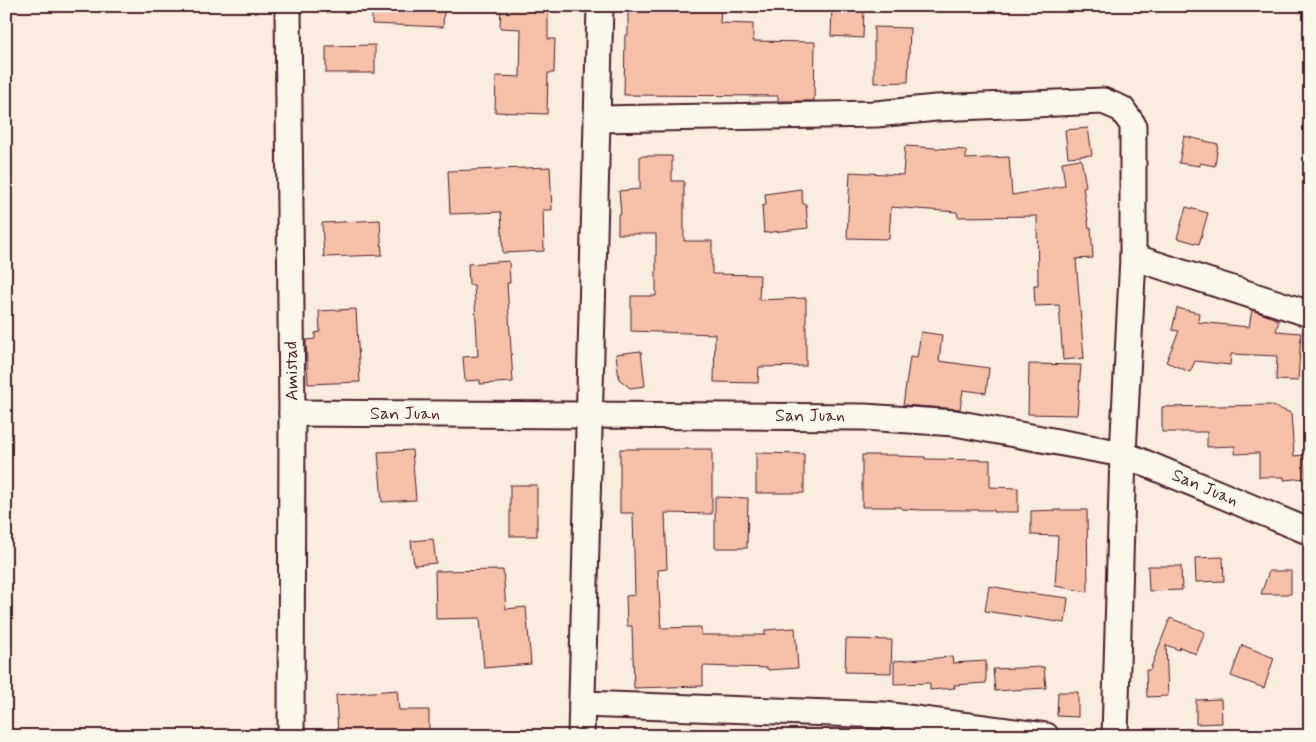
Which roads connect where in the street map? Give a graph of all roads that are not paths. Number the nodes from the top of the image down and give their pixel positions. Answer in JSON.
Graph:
{"nodes":[{"id":1,"x":288,"y":6,"type":"edge"},
{"id":2,"x":600,"y":6,"type":"edge"},
{"id":3,"x":597,"y":118,"type":"junction"},
{"id":4,"x":1133,"y":257,"type":"junction"},
{"id":5,"x":1310,"y":314,"type":"edge"},
{"id":6,"x":292,"y":413,"type":"junction"},
{"id":7,"x":589,"y":414,"type":"junction"},
{"id":8,"x":1123,"y":454,"type":"junction"},
{"id":9,"x":1310,"y":532,"type":"edge"},
{"id":10,"x":582,"y":704,"type":"junction"},
{"id":11,"x":291,"y":736,"type":"edge"},
{"id":12,"x":581,"y":736,"type":"edge"},
{"id":13,"x":1046,"y":736,"type":"edge"},
{"id":14,"x":1115,"y":736,"type":"edge"}],
"edges":[{"from":1,"to":6,"type":"street","name":"Amistad"},
{"from":2,"to":3,"type":"street"},
{"from":3,"to":4,"type":"street"},
{"from":3,"to":7,"type":"street"},
{"from":4,"to":5,"type":"street"},
{"from":4,"to":8,"type":"street"},
{"from":6,"to":7,"type":"street","name":"San Juan"},
{"from":6,"to":11,"type":"street","name":"Amistad"},
{"from":7,"to":8,"type":"street","name":"San Juan"},
{"from":7,"to":10,"type":"street"},
{"from":8,"to":9,"type":"street","name":"San Juan"},
{"from":8,"to":14,"type":"street"},
{"from":10,"to":12,"type":"street"},
{"from":10,"to":13,"type":"street"}]}
